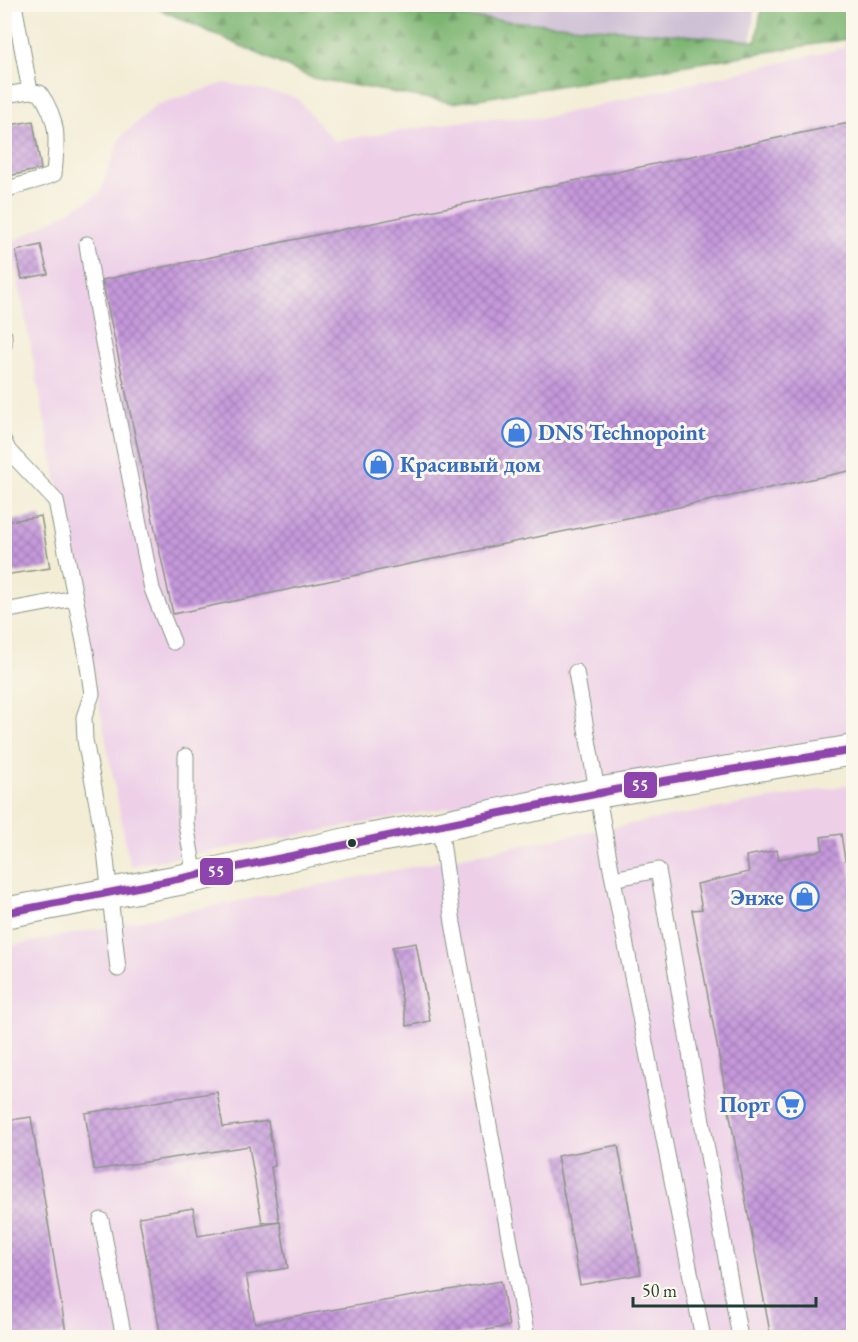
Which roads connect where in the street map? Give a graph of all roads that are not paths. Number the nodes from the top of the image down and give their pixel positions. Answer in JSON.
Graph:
{"nodes":[{"id":1,"x":14,"y":4,"type":"edge"},
{"id":2,"x":30,"y":91,"type":"junction"},
{"id":3,"x":4,"y":95,"type":"edge"},
{"id":4,"x":4,"y":190,"type":"edge"},
{"id":5,"x":87,"y":244,"type":"dead end"},
{"id":6,"x":4,"y":335,"type":"edge"},
{"id":7,"x":4,"y":345,"type":"edge"},
{"id":8,"x":4,"y":441,"type":"edge"},
{"id":9,"x":75,"y":598,"type":"junction"},
{"id":10,"x":4,"y":611,"type":"edge"},
{"id":11,"x":173,"y":642,"type":"dead end"},
{"id":12,"x":576,"y":672,"type":"dead end"},
{"id":13,"x":854,"y":750,"type":"edge"},
{"id":14,"x":186,"y":756,"type":"dead end"},
{"id":15,"x":597,"y":793,"type":"junction"},
{"id":16,"x":440,"y":826,"type":"junction"},
{"id":17,"x":195,"y":877,"type":"junction"},
{"id":18,"x":613,"y":879,"type":"junction"},
{"id":19,"x":110,"y":892,"type":"junction"},
{"id":20,"x":4,"y":913,"type":"edge"},
{"id":21,"x":118,"y":969,"type":"dead end"},
{"id":22,"x":101,"y":1220,"type":"dead end"},
{"id":23,"x":123,"y":1338,"type":"edge"},
{"id":24,"x":527,"y":1338,"type":"edge"},
{"id":25,"x":703,"y":1338,"type":"edge"},
{"id":26,"x":740,"y":1338,"type":"edge"}],
"edges":[{"from":1,"to":2,"type":"lane"},
{"from":2,"to":3,"type":"lane"},
{"from":2,"to":4,"type":"lane"},
{"from":5,"to":11,"type":"lane"},
{"from":6,"to":7,"type":"lane"},
{"from":8,"to":9,"type":"lane"},
{"from":9,"to":10,"type":"lane"},
{"from":9,"to":19,"type":"lane"},
{"from":12,"to":15,"type":"lane"},
{"from":13,"to":15,"type":"street"},
{"from":14,"to":17,"type":"lane"},
{"from":15,"to":16,"type":"street"},
{"from":15,"to":18,"type":"lane"},
{"from":16,"to":17,"type":"street"},
{"from":16,"to":24,"type":"lane"},
{"from":17,"to":19,"type":"street"},
{"from":18,"to":25,"type":"lane"},
{"from":18,"to":26,"type":"lane"},
{"from":19,"to":20,"type":"street"},
{"from":19,"to":21,"type":"lane"},
{"from":22,"to":23,"type":"lane"}]}
